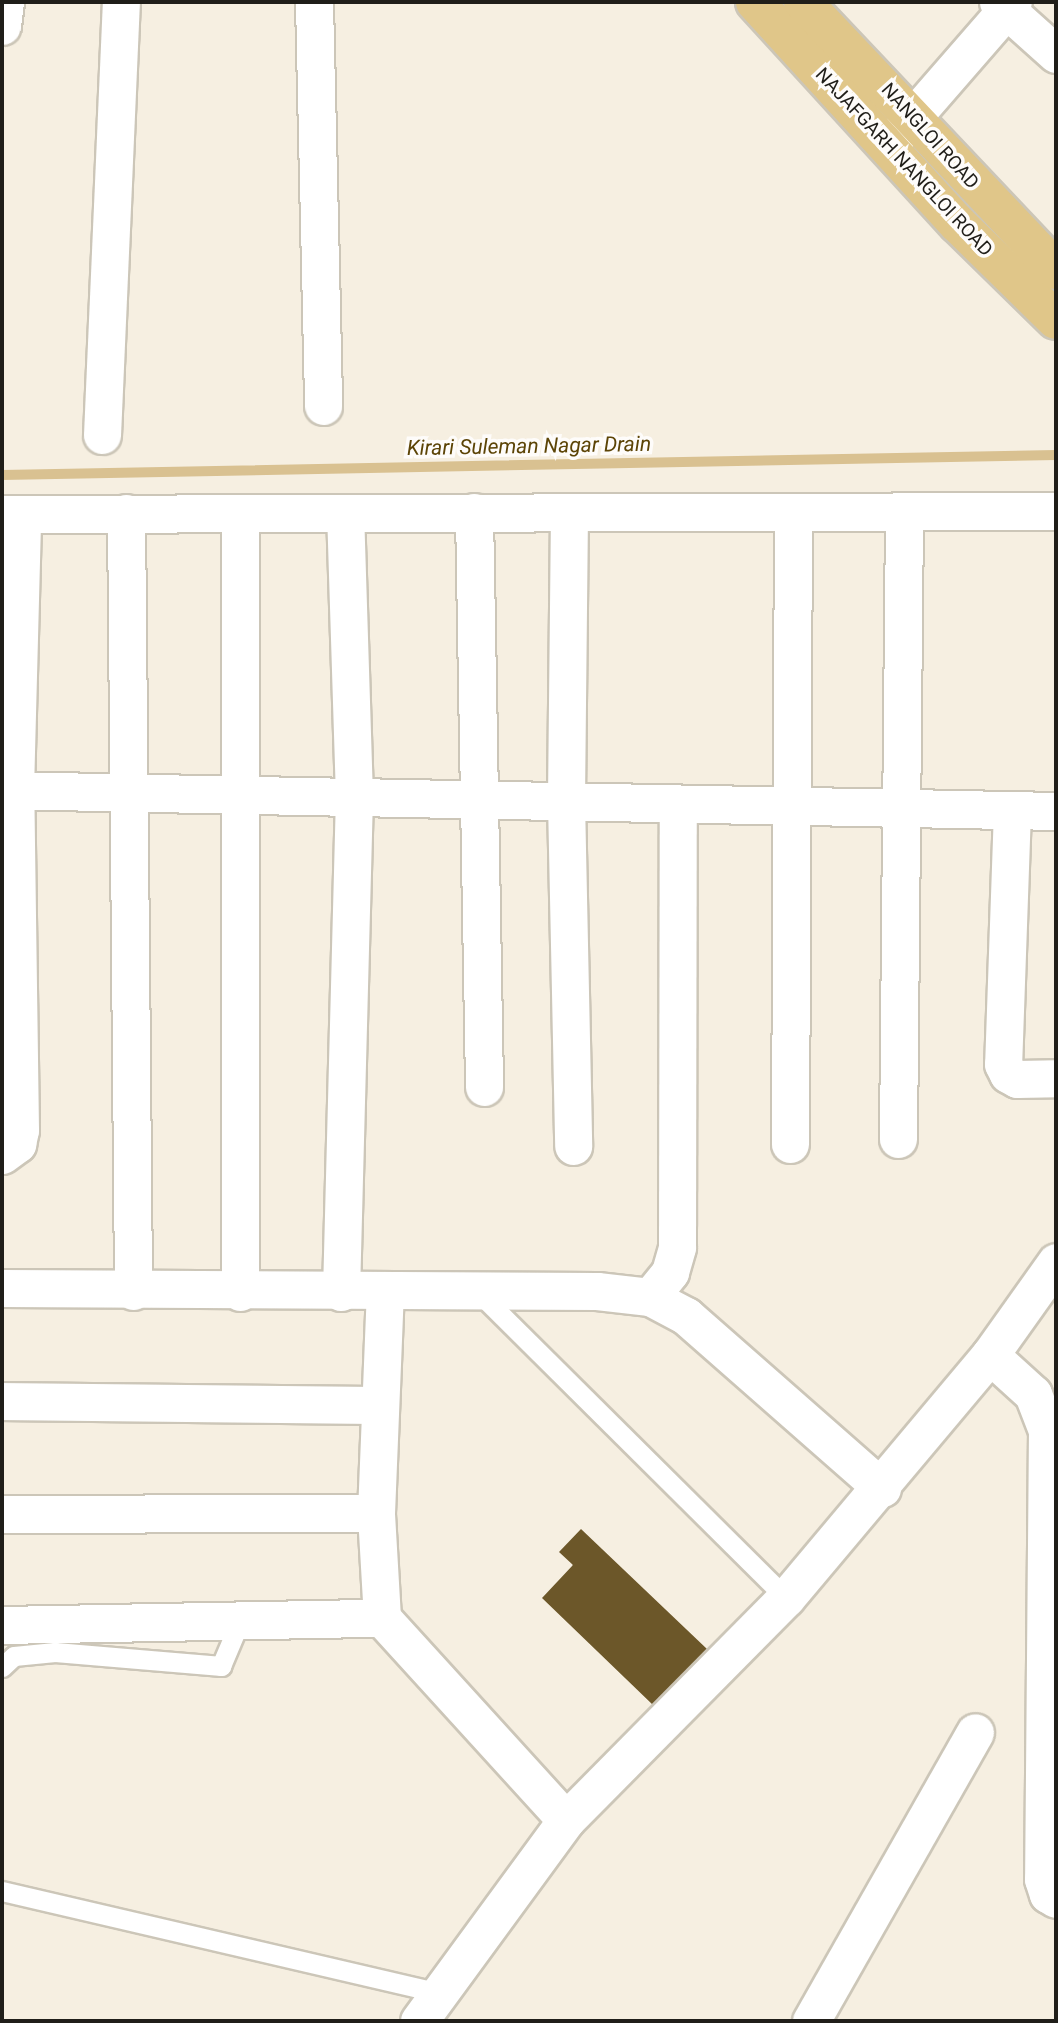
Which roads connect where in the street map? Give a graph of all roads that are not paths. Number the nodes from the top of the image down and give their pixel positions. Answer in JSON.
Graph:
{"nodes":[{"id":1,"x":5,"y":2,"type":"edge"},
{"id":2,"x":121,"y":2,"type":"edge"},
{"id":3,"x":314,"y":2,"type":"edge"},
{"id":4,"x":755,"y":2,"type":"edge"},
{"id":5,"x":803,"y":2,"type":"edge"},
{"id":6,"x":1006,"y":5,"type":"edge"},
{"id":7,"x":2,"y":26,"type":"edge"},
{"id":8,"x":1056,"y":54,"type":"edge"},
{"id":9,"x":913,"y":115,"type":"junction"},
{"id":10,"x":888,"y":145,"type":"junction"},
{"id":11,"x":1056,"y":270,"type":"edge"},
{"id":12,"x":1056,"y":320,"type":"edge"},
{"id":13,"x":323,"y":406,"type":"dead end"},
{"id":14,"x":102,"y":435,"type":"dead end"},
{"id":15,"x":904,"y":511,"type":"junction"},
{"id":16,"x":1056,"y":511,"type":"edge"},
{"id":17,"x":474,"y":512,"type":"junction"},
{"id":18,"x":569,"y":512,"type":"junction"},
{"id":19,"x":793,"y":512,"type":"junction"},
{"id":20,"x":126,"y":513,"type":"junction"},
{"id":21,"x":240,"y":513,"type":"junction"},
{"id":22,"x":345,"y":513,"type":"junction"},
{"id":23,"x":12,"y":514,"type":"edge"},
{"id":24,"x":8,"y":790,"type":"edge"},
{"id":25,"x":128,"y":793,"type":"junction"},
{"id":26,"x":240,"y":795,"type":"junction"},
{"id":27,"x":354,"y":797,"type":"junction"},
{"id":28,"x":477,"y":800,"type":"junction"},
{"id":29,"x":566,"y":801,"type":"junction"},
{"id":30,"x":678,"y":804,"type":"junction"},
{"id":31,"x":792,"y":806,"type":"junction"},
{"id":32,"x":900,"y":808,"type":"junction"},
{"id":33,"x":1012,"y":810,"type":"junction"},
{"id":34,"x":1056,"y":811,"type":"edge"},
{"id":35,"x":1056,"y":1078,"type":"edge"},
{"id":36,"x":484,"y":1087,"type":"dead end"},
{"id":37,"x":898,"y":1139,"type":"dead end"},
{"id":38,"x":790,"y":1144,"type":"dead end"},
{"id":39,"x":573,"y":1146,"type":"dead end"},
{"id":40,"x":2,"y":1155,"type":"edge"},
{"id":41,"x":1056,"y":1262,"type":"edge"},
{"id":42,"x":2,"y":1288,"type":"edge"},
{"id":43,"x":134,"y":1291,"type":"junction"},
{"id":44,"x":240,"y":1292,"type":"junction"},
{"id":45,"x":341,"y":1292,"type":"junction"},
{"id":46,"x":385,"y":1292,"type":"junction"},
{"id":47,"x":478,"y":1292,"type":"junction"},
{"id":48,"x":650,"y":1297,"type":"junction"},
{"id":49,"x":990,"y":1355,"type":"junction"},
{"id":50,"x":2,"y":1401,"type":"edge"},
{"id":51,"x":380,"y":1405,"type":"junction"},
{"id":52,"x":1051,"y":1456,"type":"edge"},
{"id":53,"x":883,"y":1488,"type":"junction"},
{"id":54,"x":376,"y":1513,"type":"junction"},
{"id":55,"x":2,"y":1514,"type":"edge"},
{"id":56,"x":786,"y":1598,"type":"junction"},
{"id":57,"x":382,"y":1618,"type":"junction"},
{"id":58,"x":240,"y":1621,"type":"junction"},
{"id":59,"x":2,"y":1625,"type":"edge"},
{"id":60,"x":2,"y":1667,"type":"edge"},
{"id":61,"x":975,"y":1732,"type":"dead end"},
{"id":62,"x":566,"y":1820,"type":"junction"},
{"id":63,"x":2,"y":1891,"type":"edge"},
{"id":64,"x":1056,"y":1899,"type":"edge"},
{"id":65,"x":429,"y":2007,"type":"edge"},
{"id":66,"x":811,"y":2021,"type":"edge"}],
"edges":[{"from":1,"to":7,"type":"street"},
{"from":2,"to":14,"type":"street"},
{"from":3,"to":13,"type":"street"},
{"from":4,"to":10,"type":"main road","name":"NAJAFGARH NANGLOI ROAD"},
{"from":5,"to":9,"type":"main road","name":"NANGLOI ROAD"},
{"from":6,"to":8,"type":"street"},
{"from":6,"to":9,"type":"street"},
{"from":9,"to":10,"type":"street"},
{"from":9,"to":11,"type":"main road","name":"NANGLOI ROAD"},
{"from":10,"to":12,"type":"main road","name":"NAJAFGARH NANGLOI ROAD"},
{"from":15,"to":16,"type":"street"},
{"from":15,"to":19,"type":"street"},
{"from":15,"to":32,"type":"street"},
{"from":17,"to":18,"type":"street"},
{"from":17,"to":22,"type":"street"},
{"from":17,"to":28,"type":"street"},
{"from":18,"to":19,"type":"street"},
{"from":18,"to":29,"type":"street"},
{"from":19,"to":31,"type":"street"},
{"from":20,"to":21,"type":"street"},
{"from":20,"to":23,"type":"street"},
{"from":20,"to":25,"type":"street"},
{"from":21,"to":22,"type":"street"},
{"from":21,"to":26,"type":"street"},
{"from":22,"to":27,"type":"street"},
{"from":23,"to":24,"type":"street"},
{"from":24,"to":25,"type":"street"},
{"from":24,"to":40,"type":"street"},
{"from":25,"to":26,"type":"street"},
{"from":25,"to":43,"type":"street"},
{"from":26,"to":27,"type":"street"},
{"from":26,"to":44,"type":"street"},
{"from":27,"to":28,"type":"street"},
{"from":27,"to":45,"type":"street"},
{"from":28,"to":29,"type":"street"},
{"from":28,"to":36,"type":"street"},
{"from":29,"to":30,"type":"street"},
{"from":29,"to":39,"type":"street"},
{"from":30,"to":31,"type":"street"},
{"from":30,"to":48,"type":"street"},
{"from":31,"to":32,"type":"street"},
{"from":31,"to":38,"type":"street"},
{"from":32,"to":33,"type":"street"},
{"from":32,"to":37,"type":"street"},
{"from":33,"to":34,"type":"street"},
{"from":33,"to":35,"type":"street"},
{"from":41,"to":49,"type":"street"},
{"from":42,"to":43,"type":"street"},
{"from":43,"to":44,"type":"street"},
{"from":44,"to":45,"type":"street"},
{"from":45,"to":46,"type":"street"},
{"from":46,"to":47,"type":"street"},
{"from":46,"to":51,"type":"street"},
{"from":47,"to":48,"type":"street"},
{"from":47,"to":56,"type":"lane"},
{"from":48,"to":53,"type":"street"},
{"from":49,"to":52,"type":"street"},
{"from":49,"to":53,"type":"street"},
{"from":50,"to":51,"type":"street"},
{"from":51,"to":54,"type":"street"},
{"from":52,"to":64,"type":"street"},
{"from":53,"to":56,"type":"street"},
{"from":54,"to":55,"type":"street"},
{"from":54,"to":57,"type":"street"},
{"from":56,"to":62,"type":"street"},
{"from":57,"to":58,"type":"street"},
{"from":57,"to":62,"type":"street"},
{"from":58,"to":59,"type":"street"},
{"from":58,"to":60,"type":"lane"},
{"from":61,"to":66,"type":"street"},
{"from":62,"to":65,"type":"street"},
{"from":63,"to":65,"type":"lane"}]}
